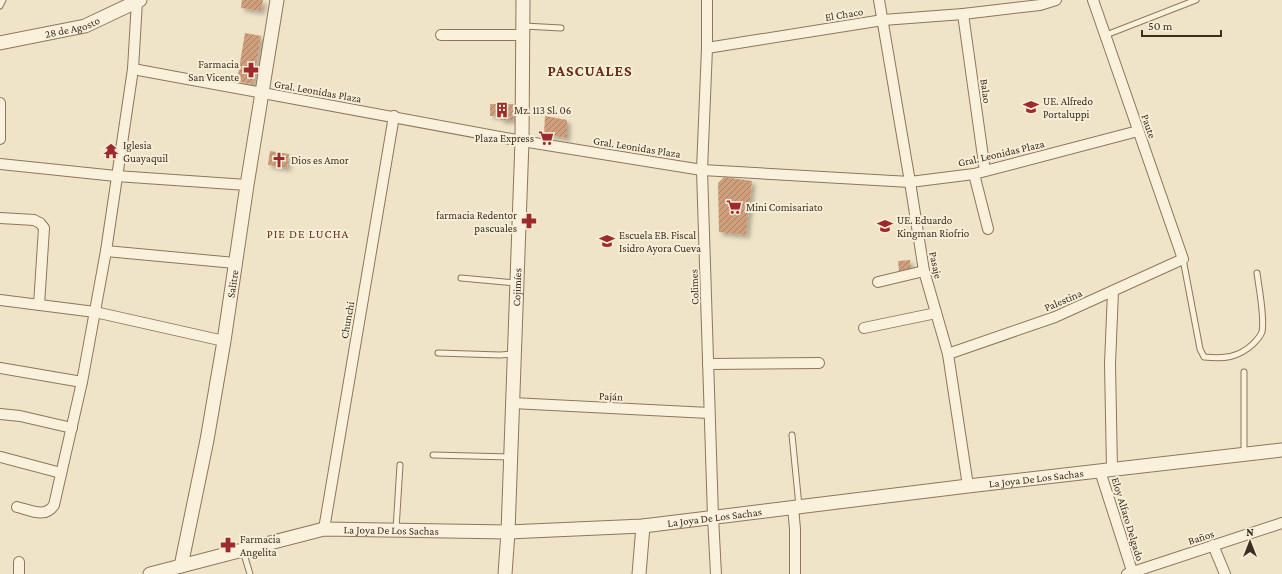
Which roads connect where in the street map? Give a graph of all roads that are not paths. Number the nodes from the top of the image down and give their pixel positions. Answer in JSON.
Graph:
{"nodes":[{"id":1,"x":2,"y":0,"type":"edge"},
{"id":2,"x":277,"y":0,"type":"edge"},
{"id":3,"x":523,"y":0,"type":"edge"},
{"id":4,"x":706,"y":0,"type":"edge"},
{"id":5,"x":879,"y":0,"type":"edge"},
{"id":6,"x":1056,"y":0,"type":"edge"},
{"id":7,"x":1093,"y":0,"type":"edge"},
{"id":8,"x":1196,"y":0,"type":"edge"},
{"id":9,"x":139,"y":1,"type":"edge"},
{"id":10,"x":0,"y":6,"type":"edge"},
{"id":11,"x":963,"y":14,"type":"junction"},
{"id":12,"x":882,"y":20,"type":"junction"},
{"id":13,"x":561,"y":28,"type":"dead end"},
{"id":14,"x":523,"y":31,"type":"junction"},
{"id":15,"x":441,"y":35,"type":"dead end"},
{"id":16,"x":1106,"y":35,"type":"junction"},
{"id":17,"x":0,"y":43,"type":"edge"},
{"id":18,"x":707,"y":48,"type":"junction"},
{"id":19,"x":133,"y":69,"type":"junction"},
{"id":20,"x":263,"y":94,"type":"junction"},
{"id":21,"x":0,"y":103,"type":"edge"},
{"id":22,"x":394,"y":116,"type":"junction"},
{"id":23,"x":1138,"y":131,"type":"junction"},
{"id":24,"x":0,"y":139,"type":"edge"},
{"id":25,"x":522,"y":141,"type":"junction"},
{"id":26,"x":0,"y":164,"type":"edge"},
{"id":27,"x":702,"y":170,"type":"junction"},
{"id":28,"x":985,"y":171,"type":"junction"},
{"id":29,"x":974,"y":174,"type":"junction"},
{"id":30,"x":116,"y":176,"type":"junction"},
{"id":31,"x":910,"y":182,"type":"junction"},
{"id":32,"x":247,"y":185,"type":"junction"},
{"id":33,"x":0,"y":218,"type":"edge"},
{"id":34,"x":988,"y":229,"type":"dead end"},
{"id":35,"x":106,"y":251,"type":"junction"},
{"id":36,"x":1183,"y":258,"type":"junction"},
{"id":37,"x":235,"y":263,"type":"junction"},
{"id":38,"x":924,"y":271,"type":"junction"},
{"id":39,"x":1257,"y":273,"type":"dead end"},
{"id":40,"x":461,"y":278,"type":"dead end"},
{"id":41,"x":878,"y":282,"type":"dead end"},
{"id":42,"x":517,"y":283,"type":"junction"},
{"id":43,"x":1112,"y":291,"type":"junction"},
{"id":44,"x":0,"y":300,"type":"edge"},
{"id":45,"x":39,"y":305,"type":"junction"},
{"id":46,"x":95,"y":312,"type":"junction"},
{"id":47,"x":936,"y":313,"type":"junction"},
{"id":48,"x":864,"y":328,"type":"dead end"},
{"id":49,"x":224,"y":341,"type":"junction"},
{"id":50,"x":438,"y":353,"type":"dead end"},
{"id":51,"x":514,"y":353,"type":"junction"},
{"id":52,"x":948,"y":354,"type":"junction"},
{"id":53,"x":819,"y":362,"type":"dead end"},
{"id":54,"x":708,"y":364,"type":"junction"},
{"id":55,"x":0,"y":368,"type":"edge"},
{"id":56,"x":1244,"y":372,"type":"dead end"},
{"id":57,"x":82,"y":382,"type":"junction"},
{"id":58,"x":512,"y":403,"type":"junction"},
{"id":59,"x":709,"y":413,"type":"junction"},
{"id":60,"x":0,"y":414,"type":"edge"},
{"id":61,"x":72,"y":428,"type":"junction"},
{"id":62,"x":792,"y":435,"type":"dead end"},
{"id":63,"x":1282,"y":450,"type":"edge"},
{"id":64,"x":1244,"y":454,"type":"junction"},
{"id":65,"x":434,"y":455,"type":"dead end"},
{"id":66,"x":1,"y":457,"type":"edge"},
{"id":67,"x":511,"y":457,"type":"junction"},
{"id":68,"x":400,"y":465,"type":"dead end"},
{"id":69,"x":1106,"y":470,"type":"junction"},
{"id":70,"x":61,"y":473,"type":"junction"},
{"id":71,"x":968,"y":486,"type":"junction"},
{"id":72,"x":17,"y":507,"type":"dead end"},
{"id":73,"x":796,"y":507,"type":"junction"},
{"id":74,"x":712,"y":517,"type":"junction"},
{"id":75,"x":1282,"y":524,"type":"edge"},
{"id":76,"x":643,"y":526,"type":"junction"},
{"id":77,"x":324,"y":529,"type":"junction"},
{"id":78,"x":396,"y":529,"type":"junction"},
{"id":79,"x":508,"y":532,"type":"junction"},
{"id":80,"x":1213,"y":545,"type":"junction"},
{"id":81,"x":242,"y":550,"type":"junction"},
{"id":82,"x":19,"y":562,"type":"dead end"},
{"id":83,"x":181,"y":566,"type":"junction"},
{"id":84,"x":1131,"y":573,"type":"edge"},
{"id":85,"x":19,"y":574,"type":"edge"},
{"id":86,"x":150,"y":574,"type":"edge"},
{"id":87,"x":250,"y":574,"type":"edge"},
{"id":88,"x":505,"y":574,"type":"edge"},
{"id":89,"x":639,"y":574,"type":"edge"},
{"id":90,"x":716,"y":574,"type":"edge"},
{"id":91,"x":795,"y":574,"type":"edge"},
{"id":92,"x":1225,"y":574,"type":"edge"}],
"edges":[{"from":1,"to":10,"type":"lane"},
{"from":2,"to":20,"type":"street","name":"Salitre"},
{"from":3,"to":14,"type":"street","name":"Cojimíes"},
{"from":4,"to":18,"type":"street","name":"Colimes"},
{"from":5,"to":12,"type":"street","name":"Pasaje"},
{"from":6,"to":11,"type":"street","name":"El Chaco"},
{"from":7,"to":16,"type":"street","name":"Paute"},
{"from":8,"to":16,"type":"lane"},
{"from":9,"to":17,"type":"street","name":"28 de Agosto"},
{"from":9,"to":19,"type":"street"},
{"from":11,"to":12,"type":"street","name":"El Chaco"},
{"from":11,"to":28,"type":"street","name":"Balao"},
{"from":12,"to":18,"type":"street","name":"El Chaco"},
{"from":12,"to":31,"type":"street","name":"Pasaje"},
{"from":13,"to":14,"type":"lane"},
{"from":14,"to":15,"type":"street"},
{"from":14,"to":25,"type":"street","name":"Cojimíes"},
{"from":16,"to":23,"type":"street","name":"Paute"},
{"from":18,"to":27,"type":"street","name":"Colimes"},
{"from":19,"to":20,"type":"street","name":"Gral. Leonidas Plaza"},
{"from":19,"to":30,"type":"street"},
{"from":20,"to":22,"type":"street","name":"Gral. Leonidas Plaza"},
{"from":20,"to":32,"type":"street","name":"Salitre"},
{"from":21,"to":24,"type":"street"},
{"from":22,"to":25,"type":"street","name":"Gral. Leonidas Plaza"},
{"from":22,"to":77,"type":"street","name":"Chunchi"},
{"from":23,"to":28,"type":"street","name":"Gral. Leonidas Plaza"},
{"from":23,"to":36,"type":"street","name":"Paute"},
{"from":25,"to":27,"type":"street","name":"Gral. Leonidas Plaza"},
{"from":25,"to":42,"type":"street","name":"Cojimíes"},
{"from":26,"to":30,"type":"street"},
{"from":27,"to":31,"type":"street","name":"Gral. Leonidas Plaza"},
{"from":27,"to":54,"type":"street","name":"Colimes"},
{"from":28,"to":29,"type":"street","name":"Gral. Leonidas Plaza"},
{"from":29,"to":31,"type":"street","name":"Gral. Leonidas Plaza"},
{"from":29,"to":34,"type":"street"},
{"from":30,"to":32,"type":"street"},
{"from":30,"to":35,"type":"street"},
{"from":31,"to":38,"type":"street","name":"Pasaje"},
{"from":32,"to":37,"type":"street","name":"Salitre"},
{"from":33,"to":45,"type":"street"},
{"from":35,"to":37,"type":"street"},
{"from":35,"to":46,"type":"street"},
{"from":36,"to":39,"type":"lane"},
{"from":36,"to":43,"type":"street","name":"Palestina"},
{"from":37,"to":49,"type":"street","name":"Salitre"},
{"from":38,"to":41,"type":"street"},
{"from":38,"to":47,"type":"street","name":"Pasaje"},
{"from":40,"to":42,"type":"lane"},
{"from":42,"to":51,"type":"street","name":"Cojimíes"},
{"from":43,"to":52,"type":"street","name":"Palestina"},
{"from":43,"to":69,"type":"street","name":"Eloy Alfaro Delgado"},
{"from":44,"to":45,"type":"street"},
{"from":45,"to":46,"type":"street"},
{"from":46,"to":49,"type":"street"},
{"from":46,"to":57,"type":"street"},
{"from":47,"to":48,"type":"street"},
{"from":47,"to":52,"type":"street","name":"Pasaje"},
{"from":49,"to":83,"type":"street","name":"Salitre"},
{"from":50,"to":51,"type":"lane"},
{"from":51,"to":58,"type":"street","name":"Cojimíes"},
{"from":52,"to":71,"type":"street","name":"Pasaje"},
{"from":53,"to":54,"type":"street"},
{"from":54,"to":59,"type":"street","name":"Colimes"},
{"from":55,"to":57,"type":"street"},
{"from":56,"to":64,"type":"lane"},
{"from":57,"to":61,"type":"street"},
{"from":58,"to":59,"type":"street","name":"Paján"},
{"from":58,"to":67,"type":"street","name":"Cojimíes"},
{"from":59,"to":74,"type":"street","name":"Colimes"},
{"from":60,"to":61,"type":"street"},
{"from":61,"to":70,"type":"street"},
{"from":62,"to":73,"type":"lane"},
{"from":63,"to":64,"type":"street","name":"La Joya De Los Sachas"},
{"from":64,"to":69,"type":"street","name":"La Joya De Los Sachas"},
{"from":65,"to":67,"type":"lane"},
{"from":66,"to":70,"type":"street"},
{"from":67,"to":79,"type":"street","name":"Cojimíes"},
{"from":68,"to":78,"type":"lane"},
{"from":69,"to":71,"type":"street","name":"La Joya De Los Sachas"},
{"from":69,"to":84,"type":"street","name":"Eloy Alfaro Delgado"},
{"from":70,"to":72,"type":"street"},
{"from":71,"to":73,"type":"street","name":"La Joya De Los Sachas"},
{"from":73,"to":74,"type":"street","name":"La Joya De Los Sachas"},
{"from":73,"to":91,"type":"street"},
{"from":74,"to":76,"type":"street","name":"La Joya De Los Sachas"},
{"from":74,"to":90,"type":"street","name":"Colimes"},
{"from":75,"to":80,"type":"street","name":"Baños"},
{"from":76,"to":79,"type":"street","name":"La Joya De Los Sachas"},
{"from":76,"to":89,"type":"street"},
{"from":77,"to":78,"type":"street","name":"La Joya De Los Sachas"},
{"from":77,"to":81,"type":"street","name":"La Joya De Los Sachas"},
{"from":78,"to":79,"type":"street","name":"La Joya De Los Sachas"},
{"from":79,"to":88,"type":"street","name":"Cojimíes"},
{"from":80,"to":84,"type":"street","name":"Baños"},
{"from":80,"to":92,"type":"street"},
{"from":81,"to":83,"type":"street","name":"La Joya De Los Sachas"},
{"from":81,"to":87,"type":"lane"},
{"from":82,"to":85,"type":"street"},
{"from":83,"to":86,"type":"street","name":"La Joya De Los Sachas"}]}
